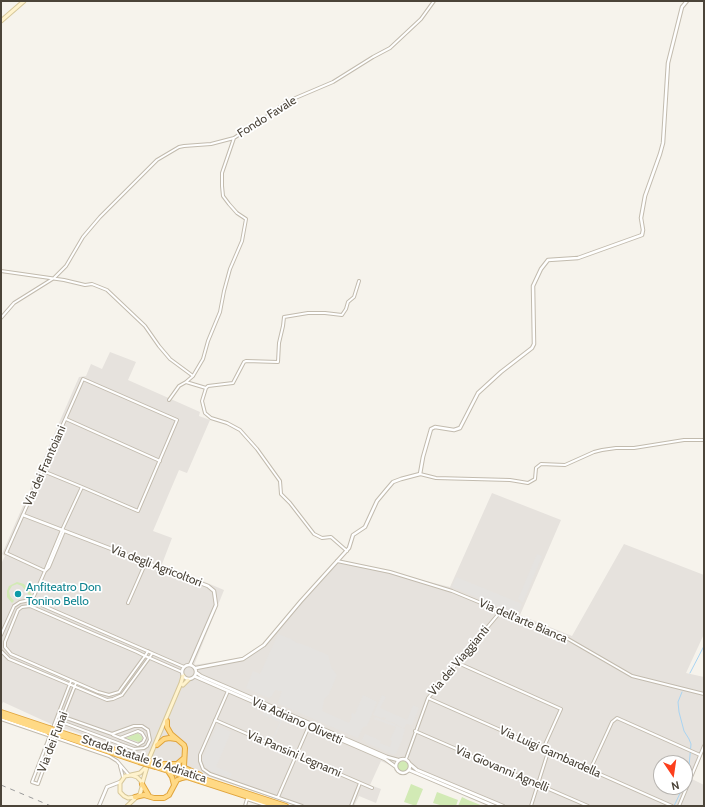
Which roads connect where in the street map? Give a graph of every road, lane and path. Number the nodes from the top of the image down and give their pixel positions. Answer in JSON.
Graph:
{"nodes":[{"id":1,"x":24,"y":1,"type":"edge"},
{"id":2,"x":434,"y":1,"type":"edge"},
{"id":3,"x":687,"y":1,"type":"edge"},
{"id":4,"x":1,"y":21,"type":"edge"},
{"id":5,"x":234,"y":138,"type":"junction"},
{"id":6,"x":1,"y":271,"type":"edge"},
{"id":7,"x":54,"y":278,"type":"junction"},
{"id":8,"x":359,"y":281,"type":"dead end"},
{"id":9,"x":1,"y":318,"type":"edge"},
{"id":10,"x":193,"y":376,"type":"junction"},
{"id":11,"x":186,"y":382,"type":"junction"},
{"id":12,"x":206,"y":388,"type":"junction"},
{"id":13,"x":169,"y":400,"type":"dead end"},
{"id":14,"x":66,"y":419,"type":"junction"},
{"id":15,"x":704,"y":440,"type":"edge"},
{"id":16,"x":160,"y":460,"type":"junction"},
{"id":17,"x":43,"y":471,"type":"junction"},
{"id":18,"x":420,"y":474,"type":"junction"},
{"id":19,"x":82,"y":487,"type":"junction"},
{"id":20,"x":23,"y":515,"type":"junction"},
{"id":21,"x":63,"y":530,"type":"junction"},
{"id":22,"x":346,"y":551,"type":"junction"},
{"id":23,"x":337,"y":561,"type":"junction"},
{"id":24,"x":146,"y":562,"type":"junction"},
{"id":25,"x":45,"y":571,"type":"junction"},
{"id":26,"x":34,"y":596,"type":"dead end"},
{"id":27,"x":128,"y":603,"type":"dead end"},
{"id":28,"x":501,"y":612,"type":"junction"},
{"id":29,"x":1,"y":635,"type":"edge"},
{"id":30,"x":1,"y":651,"type":"edge"},
{"id":31,"x":148,"y":651,"type":"junction"},
{"id":32,"x":152,"y":654,"type":"junction"},
{"id":33,"x":145,"y":656,"type":"junction"},
{"id":34,"x":150,"y":658,"type":"junction"},
{"id":35,"x":458,"y":663,"type":"junction"},
{"id":36,"x":190,"y":665,"type":"junction"},
{"id":37,"x":184,"y":667,"type":"junction"},
{"id":38,"x":196,"y":668,"type":"junction"},
{"id":39,"x":197,"y":673,"type":"junction"},
{"id":40,"x":182,"y":674,"type":"junction"},
{"id":41,"x":196,"y":677,"type":"junction"},
{"id":42,"x":188,"y":680,"type":"junction"},
{"id":43,"x":71,"y":681,"type":"junction"},
{"id":44,"x":76,"y":683,"type":"junction"},
{"id":45,"x":182,"y":683,"type":"junction"},
{"id":46,"x":70,"y":685,"type":"junction"},
{"id":47,"x":75,"y":687,"type":"junction"},
{"id":48,"x":93,"y":690,"type":"junction"},
{"id":49,"x":229,"y":690,"type":"junction"},
{"id":50,"x":91,"y":694,"type":"junction"},
{"id":51,"x":704,"y":694,"type":"edge"},
{"id":52,"x":428,"y":698,"type":"junction"},
{"id":53,"x":1,"y":712,"type":"edge"},
{"id":54,"x":58,"y":715,"type":"junction"},
{"id":55,"x":1,"y":716,"type":"edge"},
{"id":56,"x":63,"y":716,"type":"junction"},
{"id":57,"x":1,"y":719,"type":"edge"},
{"id":58,"x":56,"y":720,"type":"junction"},
{"id":59,"x":215,"y":720,"type":"junction"},
{"id":60,"x":167,"y":721,"type":"junction"},
{"id":61,"x":61,"y":722,"type":"junction"},
{"id":62,"x":309,"y":726,"type":"junction"},
{"id":63,"x":415,"y":731,"type":"junction"},
{"id":64,"x":49,"y":732,"type":"junction"},
{"id":65,"x":118,"y":733,"type":"junction"},
{"id":66,"x":110,"y":734,"type":"junction"},
{"id":67,"x":116,"y":736,"type":"junction"},
{"id":68,"x":55,"y":738,"type":"junction"},
{"id":69,"x":120,"y":738,"type":"junction"},
{"id":70,"x":178,"y":739,"type":"junction"},
{"id":71,"x":114,"y":742,"type":"junction"},
{"id":72,"x":157,"y":745,"type":"junction"},
{"id":73,"x":704,"y":746,"type":"edge"},
{"id":74,"x":543,"y":749,"type":"junction"},
{"id":75,"x":548,"y":752,"type":"junction"},
{"id":76,"x":296,"y":755,"type":"junction"},
{"id":77,"x":700,"y":755,"type":"junction"},
{"id":78,"x":185,"y":756,"type":"junction"},
{"id":79,"x":406,"y":759,"type":"junction"},
{"id":80,"x":398,"y":760,"type":"junction"},
{"id":81,"x":410,"y":764,"type":"junction"},
{"id":82,"x":120,"y":765,"type":"junction"},
{"id":83,"x":157,"y":765,"type":"junction"},
{"id":84,"x":396,"y":767,"type":"junction"},
{"id":85,"x":146,"y":768,"type":"junction"},
{"id":86,"x":409,"y":770,"type":"junction"},
{"id":87,"x":590,"y":770,"type":"junction"},
{"id":88,"x":168,"y":771,"type":"junction"},
{"id":89,"x":130,"y":775,"type":"junction"},
{"id":90,"x":123,"y":778,"type":"junction"},
{"id":91,"x":192,"y":778,"type":"junction"},
{"id":92,"x":212,"y":781,"type":"junction"},
{"id":93,"x":120,"y":782,"type":"junction"},
{"id":94,"x":360,"y":783,"type":"junction"},
{"id":95,"x":142,"y":784,"type":"junction"},
{"id":96,"x":537,"y":784,"type":"junction"},
{"id":97,"x":112,"y":785,"type":"junction"},
{"id":98,"x":173,"y":788,"type":"junction"},
{"id":99,"x":372,"y":788,"type":"dead end"},
{"id":100,"x":120,"y":790,"type":"junction"},
{"id":101,"x":150,"y":796,"type":"junction"},
{"id":102,"x":125,"y":797,"type":"junction"},
{"id":103,"x":135,"y":797,"type":"junction"},
{"id":104,"x":278,"y":797,"type":"junction"},
{"id":105,"x":99,"y":806,"type":"edge"},
{"id":106,"x":126,"y":806,"type":"edge"},
{"id":107,"x":244,"y":806,"type":"edge"},
{"id":108,"x":268,"y":806,"type":"edge"},
{"id":109,"x":276,"y":806,"type":"edge"},
{"id":110,"x":286,"y":806,"type":"edge"},
{"id":111,"x":302,"y":806,"type":"edge"},
{"id":112,"x":350,"y":806,"type":"edge"},
{"id":113,"x":494,"y":806,"type":"edge"},
{"id":114,"x":503,"y":806,"type":"edge"},
{"id":115,"x":530,"y":806,"type":"edge"},
{"id":116,"x":588,"y":806,"type":"edge"},
{"id":117,"x":672,"y":806,"type":"edge"},
{"id":118,"x":679,"y":806,"type":"edge"}],
"edges":[{"from":1,"to":4,"type":"main road"},
{"from":2,"to":5,"type":"street","name":"Fondo Favale"},
{"from":3,"to":18,"type":"street"},
{"from":5,"to":7,"type":"street","name":"Fondo Favale"},
{"from":5,"to":10,"type":"street"},
{"from":6,"to":7,"type":"street"},
{"from":7,"to":9,"type":"street","name":"Fondo Favale"},
{"from":7,"to":10,"type":"street"},
{"from":8,"to":12,"type":"street"},
{"from":10,"to":11,"type":"street"},
{"from":11,"to":12,"type":"street"},
{"from":11,"to":13,"type":"street"},
{"from":12,"to":22,"type":"street"},
{"from":14,"to":16,"type":"street"},
{"from":14,"to":16,"type":"street","name":"Via dei Frantoiani"},
{"from":14,"to":17,"type":"street","name":"Via dei Frantoiani"},
{"from":15,"to":18,"type":"street"},
{"from":16,"to":19,"type":"street"},
{"from":17,"to":19,"type":"street"},
{"from":17,"to":20,"type":"street","name":"Via dei Frantoiani"},
{"from":18,"to":22,"type":"street"},
{"from":19,"to":21,"type":"street"},
{"from":20,"to":21,"type":"street","name":"Via degli Agricoltori"},
{"from":20,"to":25,"type":"street","name":"Via dei Frantoiani"},
{"from":21,"to":24,"type":"street","name":"Via degli Agricoltori"},
{"from":21,"to":25,"type":"street"},
{"from":22,"to":23,"type":"street"},
{"from":23,"to":28,"type":"street","name":"Via dell'arte Bianca"},
{"from":23,"to":38,"type":"street"},
{"from":24,"to":27,"type":"street"},
{"from":24,"to":36,"type":"street","name":"Via degli Agricoltori"},
{"from":25,"to":26,"type":"street"},
{"from":28,"to":35,"type":"street","name":"Via dei Viaggianti"},
{"from":28,"to":51,"type":"street","name":"Via dell'arte Bianca"},
{"from":29,"to":31,"type":"street"},
{"from":30,"to":46,"type":"street"},
{"from":31,"to":32,"type":"street"},
{"from":31,"to":33,"type":"street"},
{"from":32,"to":34,"type":"street"},
{"from":32,"to":37,"type":"street"},
{"from":33,"to":34,"type":"street"},
{"from":33,"to":43,"type":"street"},
{"from":33,"to":48,"type":"street"},
{"from":34,"to":40,"type":"street"},
{"from":34,"to":50,"type":"street"},
{"from":35,"to":52,"type":"street","name":"Via dei Viaggianti"},
{"from":35,"to":74,"type":"street"},
{"from":36,"to":37,"type":"street"},
{"from":36,"to":38,"type":"street"},
{"from":37,"to":40,"type":"street"},
{"from":38,"to":39,"type":"street"},
{"from":39,"to":41,"type":"street"},
{"from":39,"to":49,"type":"street","name":"Via Adriano Olivetti"},
{"from":40,"to":42,"type":"street"},
{"from":40,"to":45,"type":"main road"},
{"from":41,"to":42,"type":"street"},
{"from":41,"to":49,"type":"street","name":"Via Adriano Olivetti"},
{"from":42,"to":45,"type":"main road"},
{"from":43,"to":44,"type":"street"},
{"from":43,"to":46,"type":"street","name":"Via dei Funai"},
{"from":44,"to":47,"type":"street","name":"Via dei Funai"},
{"from":44,"to":48,"type":"street"},
{"from":45,"to":60,"type":"main road"},
{"from":45,"to":85,"type":"main road"},
{"from":46,"to":47,"type":"street"},
{"from":46,"to":54,"type":"street","name":"Via dei Funai"},
{"from":47,"to":50,"type":"street"},
{"from":47,"to":56,"type":"street","name":"Via dei Funai"},
{"from":48,"to":50,"type":"street"},
{"from":49,"to":59,"type":"street"},
{"from":49,"to":62,"type":"street","name":"Via Adriano Olivetti"},
{"from":49,"to":80,"type":"street","name":"Via Adriano Olivetti"},
{"from":52,"to":63,"type":"street","name":"Via dei Viaggianti"},
{"from":52,"to":74,"type":"street","name":"Via Luigi Gambardella"},
{"from":53,"to":64,"type":"highway","name":"Strada Statale 16 Adriatica"},
{"from":54,"to":56,"type":"street"},
{"from":54,"to":58,"type":"street","name":"Via dei Funai"},
{"from":55,"to":64,"type":"highway","name":"Strada Statale 16 Adriatica"},
{"from":56,"to":61,"type":"street","name":"Via dei Funai"},
{"from":56,"to":66,"type":"street"},
{"from":57,"to":64,"type":"street"},
{"from":58,"to":61,"type":"street"},
{"from":58,"to":64,"type":"street","name":"Via dei Funai"},
{"from":59,"to":76,"type":"street","name":"Via Pansini Legnami"},
{"from":59,"to":104,"type":"street"},
{"from":60,"to":70,"type":"highway"},
{"from":60,"to":72,"type":"main road"},
{"from":61,"to":68,"type":"street","name":"Via dei Funai"},
{"from":61,"to":71,"type":"street"},
{"from":62,"to":76,"type":"street"},
{"from":62,"to":84,"type":"street","name":"Via Adriano Olivetti"},
{"from":63,"to":79,"type":"street","name":"Via dei Viaggianti"},
{"from":63,"to":96,"type":"street","name":"Via Giovanni Agnelli"},
{"from":64,"to":68,"type":"street"},
{"from":64,"to":68,"type":"street","name":"Via dei Funai"},
{"from":64,"to":83,"type":"highway","name":"Strada Statale 16 Adriatica","bridge":true},
{"from":65,"to":66,"type":"street"},
{"from":65,"to":67,"type":"street"},
{"from":65,"to":71,"type":"street"},
{"from":66,"to":67,"type":"street"},
{"from":67,"to":69,"type":"street"},
{"from":67,"to":71,"type":"street"},
{"from":68,"to":82,"type":"street"},
{"from":69,"to":69,"type":"street"},
{"from":70,"to":72,"type":"highway"},
{"from":70,"to":78,"type":"highway"},
{"from":72,"to":85,"type":"main road"},
{"from":73,"to":77,"type":"street"},
{"from":74,"to":75,"type":"street","name":"Via Luigi Gambardella"},
{"from":75,"to":87,"type":"street","name":"Via Luigi Gambardella"},
{"from":75,"to":96,"type":"street"},
{"from":76,"to":94,"type":"street","name":"Via Pansini Legnami"},
{"from":76,"to":104,"type":"street"},
{"from":77,"to":87,"type":"street"},
{"from":77,"to":118,"type":"street"},
{"from":78,"to":83,"type":"highway"},
{"from":78,"to":92,"type":"highway"},
{"from":79,"to":80,"type":"street","name":"Via Adriano Olivetti"},
{"from":79,"to":81,"type":"street"},
{"from":80,"to":84,"type":"street"},
{"from":81,"to":86,"type":"street"},
{"from":81,"to":114,"type":"street"},
{"from":82,"to":89,"type":"street"},
{"from":82,"to":90,"type":"street"},
{"from":83,"to":88,"type":"highway","name":"Strada Statale 16 Adriatica"},
{"from":83,"to":92,"type":"highway","name":"Strada Statale 16 Adriatica"},
{"from":84,"to":86,"type":"street","name":"Via Adriano Olivetti"},
{"from":85,"to":89,"type":"main road"},
{"from":85,"to":95,"type":"main road"},
{"from":86,"to":113,"type":"street","name":"Via Adriano Olivetti"},
{"from":87,"to":117,"type":"street","name":"Via Luigi Gambardella"},
{"from":88,"to":91,"type":"highway","name":"Strada Statale 16 Adriatica"},
{"from":88,"to":98,"type":"highway"},
{"from":89,"to":90,"type":"main road"},
{"from":89,"to":95,"type":"main road"},
{"from":90,"to":93,"type":"main road"},
{"from":91,"to":98,"type":"highway"},
{"from":91,"to":109,"type":"highway","name":"Strada Statale 16 Adriatica"},
{"from":92,"to":110,"type":"highway","name":"Strada Statale 16 Adriatica"},
{"from":93,"to":97,"type":"street"},
{"from":93,"to":100,"type":"main road"},
{"from":94,"to":99,"type":"street","name":"Via Pansini Legnami"},
{"from":94,"to":112,"type":"street"},
{"from":95,"to":101,"type":"highway"},
{"from":95,"to":103,"type":"main road"},
{"from":96,"to":115,"type":"street"},
{"from":96,"to":116,"type":"street","name":"Via Giovanni Agnelli"},
{"from":97,"to":100,"type":"street"},
{"from":97,"to":105,"type":"street"},
{"from":98,"to":101,"type":"highway"},
{"from":100,"to":102,"type":"main road"},
{"from":101,"to":103,"type":"highway"},
{"from":102,"to":103,"type":"main road"},
{"from":102,"to":106,"type":"main road"},
{"from":103,"to":106,"type":"main road"},
{"from":104,"to":111,"type":"street"},
{"from":107,"to":108,"type":"street"}]}
